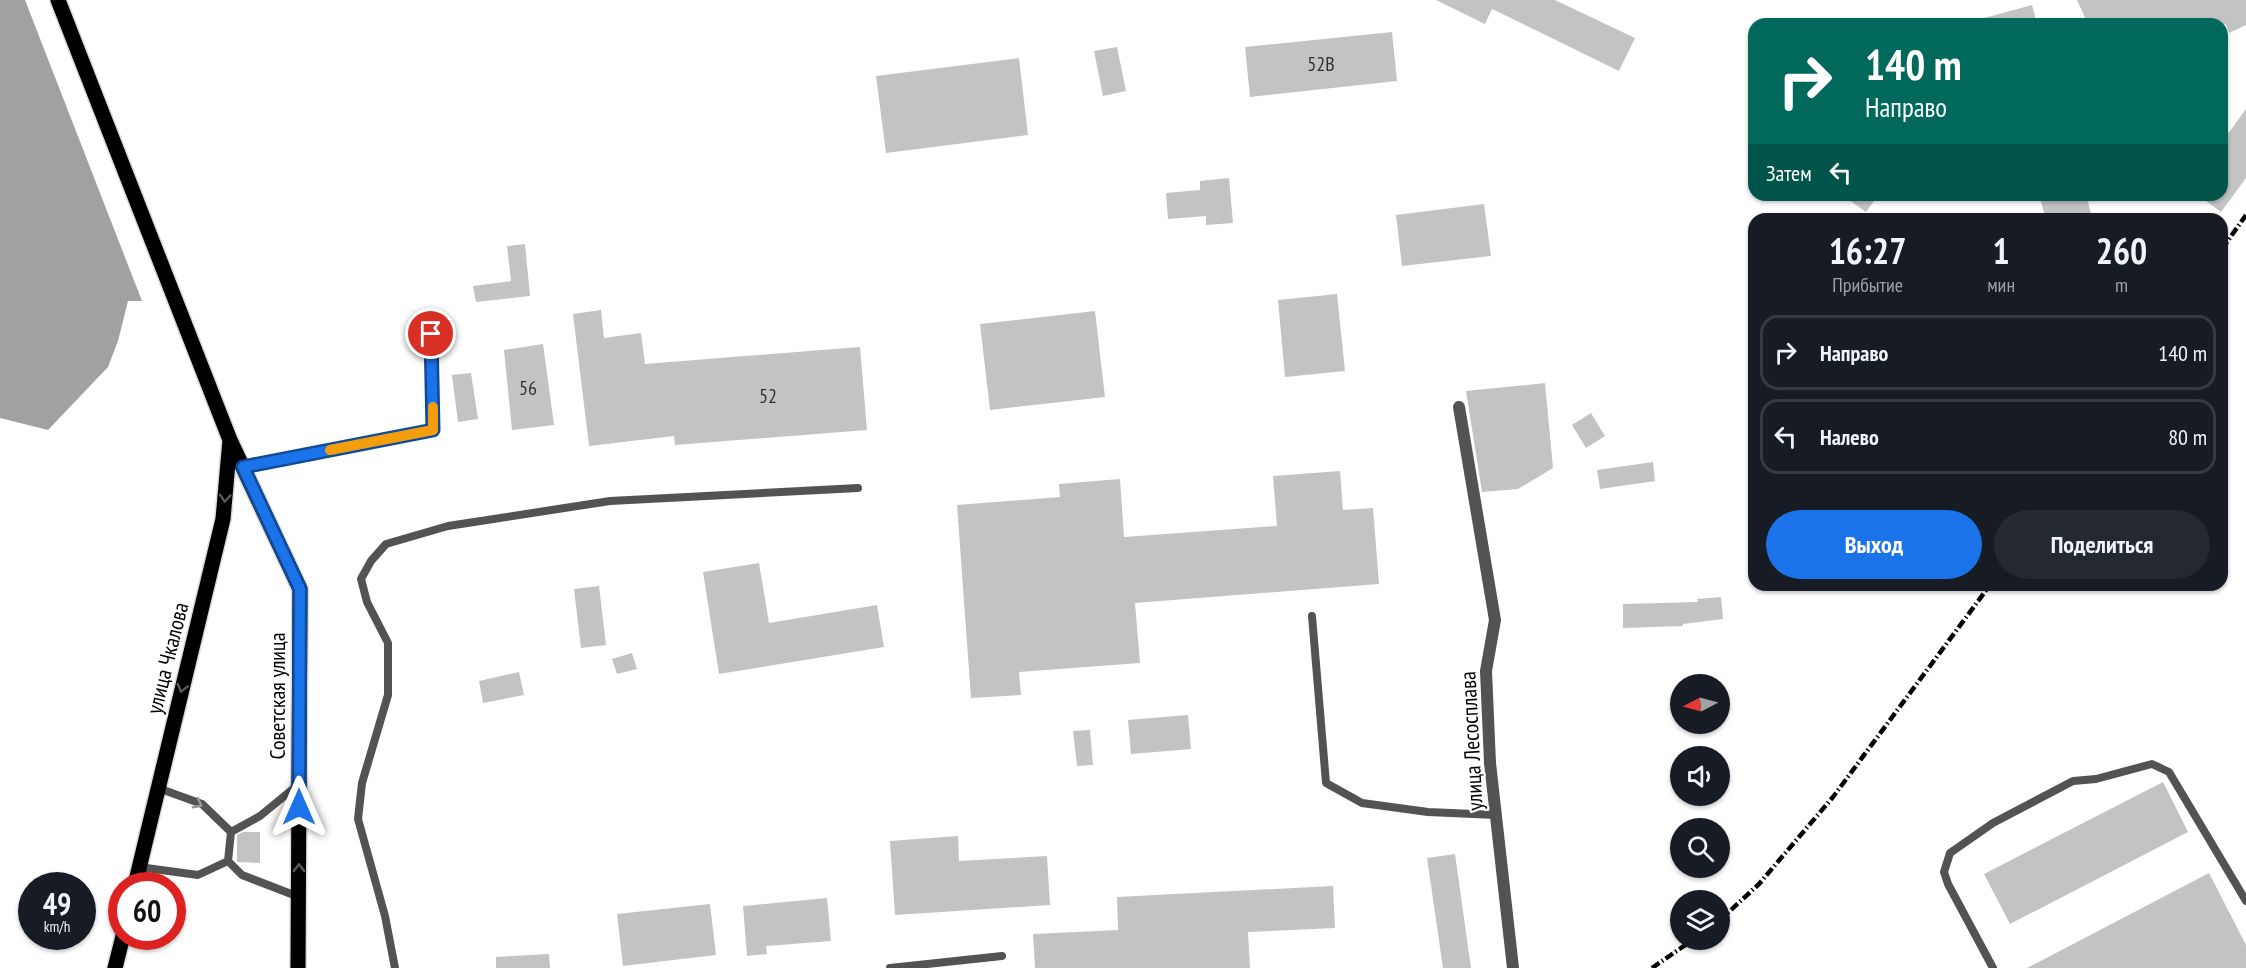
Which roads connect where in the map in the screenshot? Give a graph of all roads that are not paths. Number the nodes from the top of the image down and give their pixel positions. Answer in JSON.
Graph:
{"nodes":[{"id":1,"x":58,"y":0,"type":"edge"},
{"id":2,"x":431,"y":334,"type":"dead end"},
{"id":3,"x":1460,"y":407,"type":"dead end"},
{"id":4,"x":230,"y":440,"type":"junction"},
{"id":5,"x":243,"y":467,"type":"junction"},
{"id":6,"x":858,"y":488,"type":"dead end"},
{"id":7,"x":1312,"y":616,"type":"dead end"},
{"id":8,"x":299,"y":784,"type":"junction"},
{"id":9,"x":158,"y":788,"type":"junction"},
{"id":10,"x":1496,"y":815,"type":"junction"},
{"id":11,"x":231,"y":832,"type":"junction"},
{"id":12,"x":228,"y":861,"type":"junction"},
{"id":13,"x":139,"y":867,"type":"junction"},
{"id":14,"x":138,"y":872,"type":"edge"},
{"id":15,"x":299,"y":897,"type":"junction"},
{"id":16,"x":2246,"y":901,"type":"edge"},
{"id":17,"x":120,"y":950,"type":"edge"},
{"id":18,"x":1002,"y":956,"type":"dead end"},
{"id":19,"x":115,"y":968,"type":"edge"},
{"id":20,"x":298,"y":968,"type":"edge"},
{"id":21,"x":395,"y":968,"type":"edge"},
{"id":22,"x":890,"y":968,"type":"edge"},
{"id":23,"x":1514,"y":968,"type":"edge"},
{"id":24,"x":1993,"y":968,"type":"edge"}],
"edges":[{"from":1,"to":4,"type":"main road","name":"Советская улица"},
{"from":2,"to":5,"type":"lane"},
{"from":3,"to":10,"type":"street","name":"улица Лесосплава"},
{"from":4,"to":5,"type":"main road","name":"Советская улица"},
{"from":4,"to":9,"type":"main road","name":"улица Чкалова","one_way":true},
{"from":5,"to":8,"type":"main road","name":"Советская улица"},
{"from":6,"to":21,"type":"lane"},
{"from":7,"to":10,"type":"lane"},
{"from":8,"to":11,"type":"lane"},
{"from":15,"to":8,"type":"main road","name":"Советская улица","one_way":true},
{"from":9,"to":11,"type":"lane","one_way":true},
{"from":9,"to":13,"type":"main road","name":"улица Чкалова"},
{"from":10,"to":23,"type":"street","name":"улица Лесосплава"},
{"from":11,"to":12,"type":"lane"},
{"from":12,"to":13,"type":"lane"},
{"from":12,"to":15,"type":"lane"},
{"from":13,"to":14,"type":"main road","name":"улица Чкалова"},
{"from":15,"to":20,"type":"main road","name":"Советская улица"},
{"from":16,"to":24,"type":"lane"},
{"from":17,"to":19,"type":"main road"},
{"from":18,"to":22,"type":"lane"}]}
